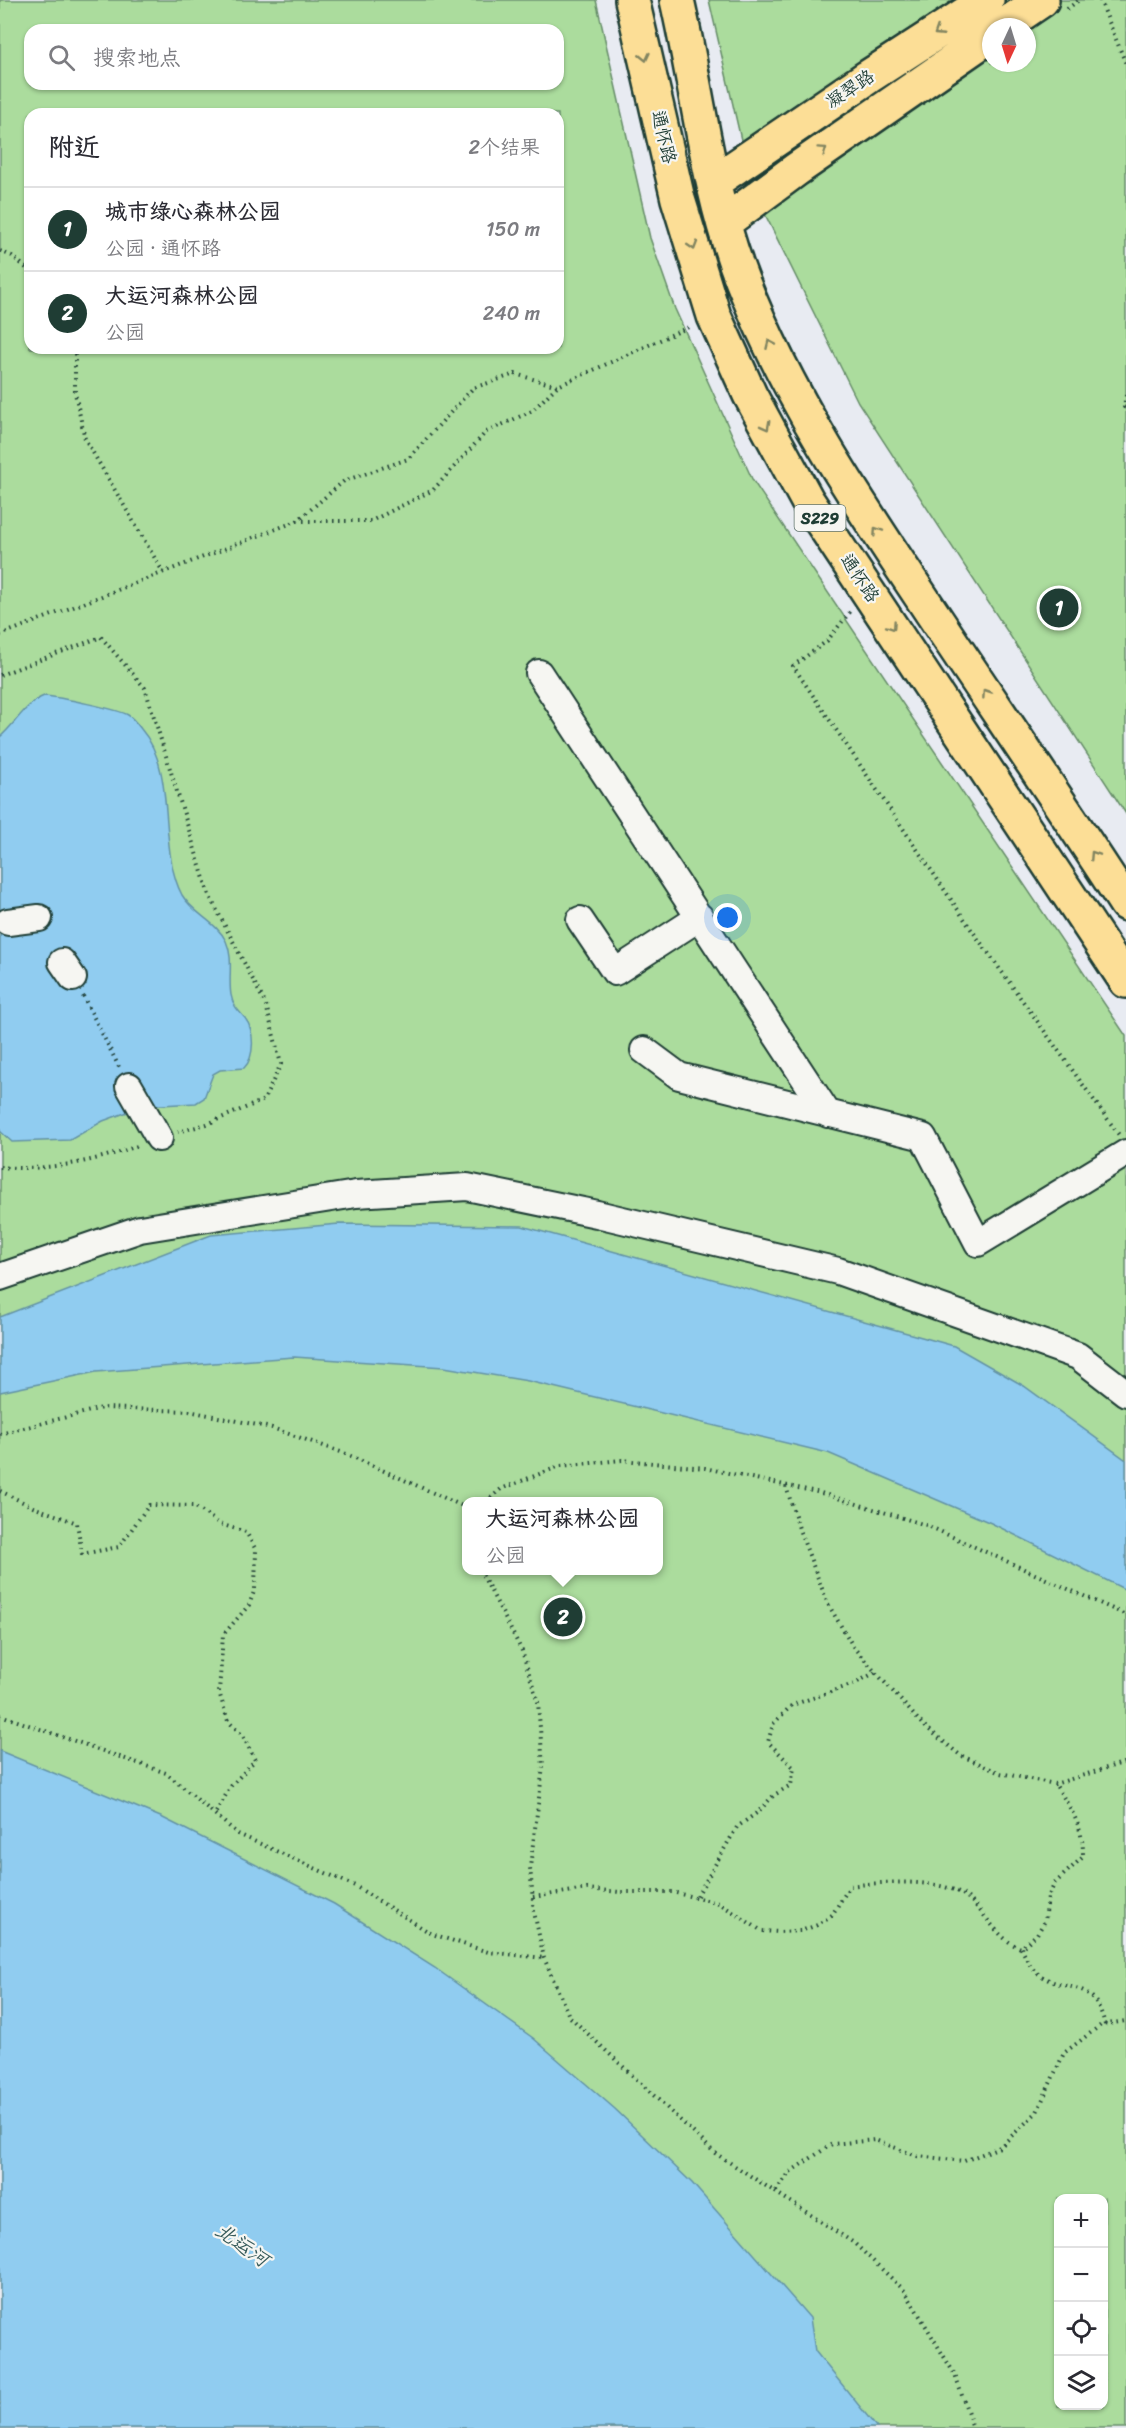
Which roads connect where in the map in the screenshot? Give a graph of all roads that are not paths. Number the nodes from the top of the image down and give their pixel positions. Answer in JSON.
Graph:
{"nodes":[{"id":1,"x":632,"y":0,"type":"edge"},
{"id":2,"x":677,"y":0,"type":"edge"},
{"id":3,"x":987,"y":0,"type":"edge"},
{"id":4,"x":1042,"y":0,"type":"edge"},
{"id":5,"x":1015,"y":18,"type":"edge"},
{"id":6,"x":982,"y":41,"type":"edge"},
{"id":7,"x":868,"y":77,"type":"junction"},
{"id":8,"x":797,"y":169,"type":"junction"},
{"id":9,"x":715,"y":181,"type":"junction"},
{"id":10,"x":725,"y":222,"type":"junction"},
{"id":11,"x":539,"y":673,"type":"dead end"},
{"id":12,"x":1126,"y":904,"type":"edge"},
{"id":13,"x":700,"y":917,"type":"junction"},
{"id":14,"x":39,"y":918,"type":"dead end"},
{"id":15,"x":580,"y":920,"type":"dead end"},
{"id":16,"x":8,"y":922,"type":"dead end"},
{"id":17,"x":1126,"y":981,"type":"edge"},
{"id":18,"x":644,"y":1050,"type":"dead end"},
{"id":19,"x":129,"y":1086,"type":"road end"},
{"id":20,"x":828,"y":1114,"type":"junction"},
{"id":21,"x":153,"y":1128,"type":"road end"},
{"id":22,"x":1126,"y":1153,"type":"edge"},
{"id":23,"x":0,"y":1276,"type":"edge"},
{"id":24,"x":1126,"y":1394,"type":"edge"}],
"edges":[{"from":1,"to":17,"type":"main road","name":"通怀路","number":"S229","one_way":true},
{"from":2,"to":9,"type":"main road","number":"S229"},
{"from":3,"to":7,"type":"main road","name":"凝翠路","one_way":true},
{"from":4,"to":5,"type":"main road"},
{"from":8,"to":6,"type":"main road","name":"凝翠路","one_way":true},
{"from":7,"to":8,"type":"main road"},
{"from":7,"to":9,"type":"main road","name":"凝翠路"},
{"from":8,"to":10,"type":"main road","name":"凝翠路"},
{"from":9,"to":10,"type":"main road","number":"S229"},
{"from":12,"to":10,"type":"main road","number":"S229","one_way":true},
{"from":11,"to":13,"type":"street"},
{"from":13,"to":15,"type":"street"},
{"from":13,"to":20,"type":"street"},
{"from":14,"to":16,"type":"street"},
{"from":18,"to":20,"type":"street"},
{"from":19,"to":21,"type":"street"},
{"from":20,"to":22,"type":"street"},
{"from":23,"to":24,"type":"street"}]}
